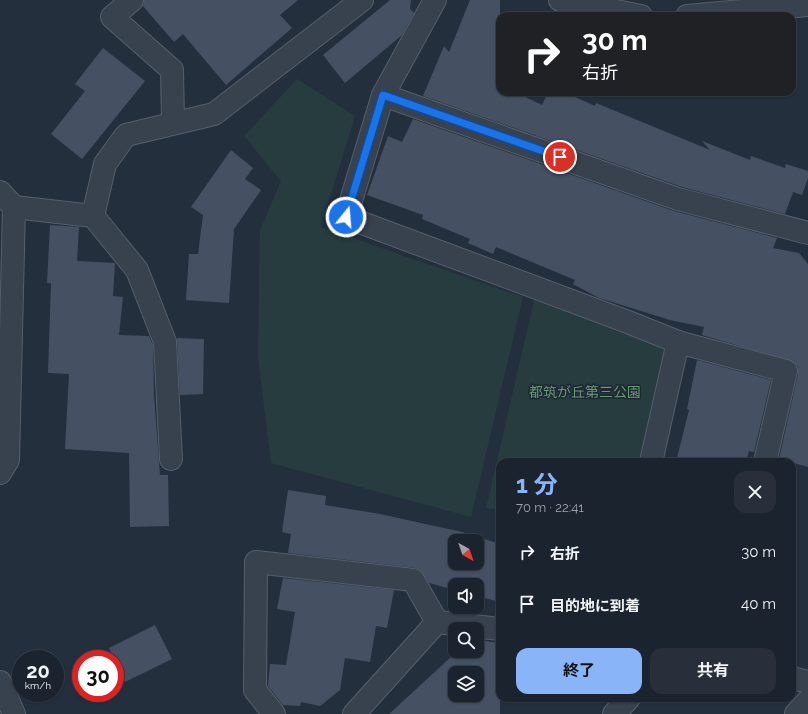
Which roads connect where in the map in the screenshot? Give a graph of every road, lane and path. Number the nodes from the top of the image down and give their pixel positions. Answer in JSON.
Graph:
{"nodes":[{"id":1,"x":132,"y":0,"type":"edge"},
{"id":2,"x":435,"y":0,"type":"edge"},
{"id":3,"x":560,"y":0,"type":"edge"},
{"id":4,"x":347,"y":3,"type":"edge"},
{"id":5,"x":808,"y":5,"type":"edge"},
{"id":6,"x":621,"y":12,"type":"edge"},
{"id":7,"x":731,"y":12,"type":"edge"},
{"id":8,"x":383,"y":95,"type":"junction"},
{"id":9,"x":172,"y":124,"type":"junction"},
{"id":10,"x":7,"y":200,"type":"edge"},
{"id":11,"x":93,"y":216,"type":"junction"},
{"id":12,"x":808,"y":233,"type":"edge"},
{"id":13,"x":678,"y":342,"type":"junction"},
{"id":14,"x":652,"y":458,"type":"edge"},
{"id":15,"x":766,"y":458,"type":"edge"},
{"id":16,"x":171,"y":459,"type":"dead end"},
{"id":17,"x":0,"y":473,"type":"edge"},
{"id":18,"x":437,"y":622,"type":"junction"},
{"id":19,"x":496,"y":629,"type":"edge"},
{"id":20,"x":796,"y":679,"type":"edge"},
{"id":21,"x":0,"y":682,"type":"edge"},
{"id":22,"x":808,"y":682,"type":"edge"},
{"id":23,"x":808,"y":701,"type":"edge"},
{"id":24,"x":625,"y":702,"type":"edge"},
{"id":25,"x":14,"y":714,"type":"edge"},
{"id":26,"x":274,"y":714,"type":"edge"},
{"id":27,"x":354,"y":714,"type":"edge"},
{"id":28,"x":614,"y":714,"type":"edge"},
{"id":29,"x":796,"y":714,"type":"edge"}],
"edges":[{"from":1,"to":9,"type":"street"},
{"from":2,"to":8,"type":"street"},
{"from":3,"to":6,"type":"street"},
{"from":4,"to":9,"type":"street"},
{"from":5,"to":7,"type":"street"},
{"from":8,"to":12,"type":"street"},
{"from":8,"to":13,"type":"street"},
{"from":9,"to":11,"type":"street"},
{"from":10,"to":11,"type":"street"},
{"from":10,"to":17,"type":"street"},
{"from":11,"to":16,"type":"street"},
{"from":13,"to":14,"type":"street"},
{"from":13,"to":15,"type":"street"},
{"from":18,"to":19,"type":"street"},
{"from":18,"to":26,"type":"street"},
{"from":18,"to":27,"type":"street"},
{"from":20,"to":22,"type":"street"},
{"from":21,"to":25,"type":"street"},
{"from":23,"to":29,"type":"street"},
{"from":24,"to":28,"type":"street"}]}
